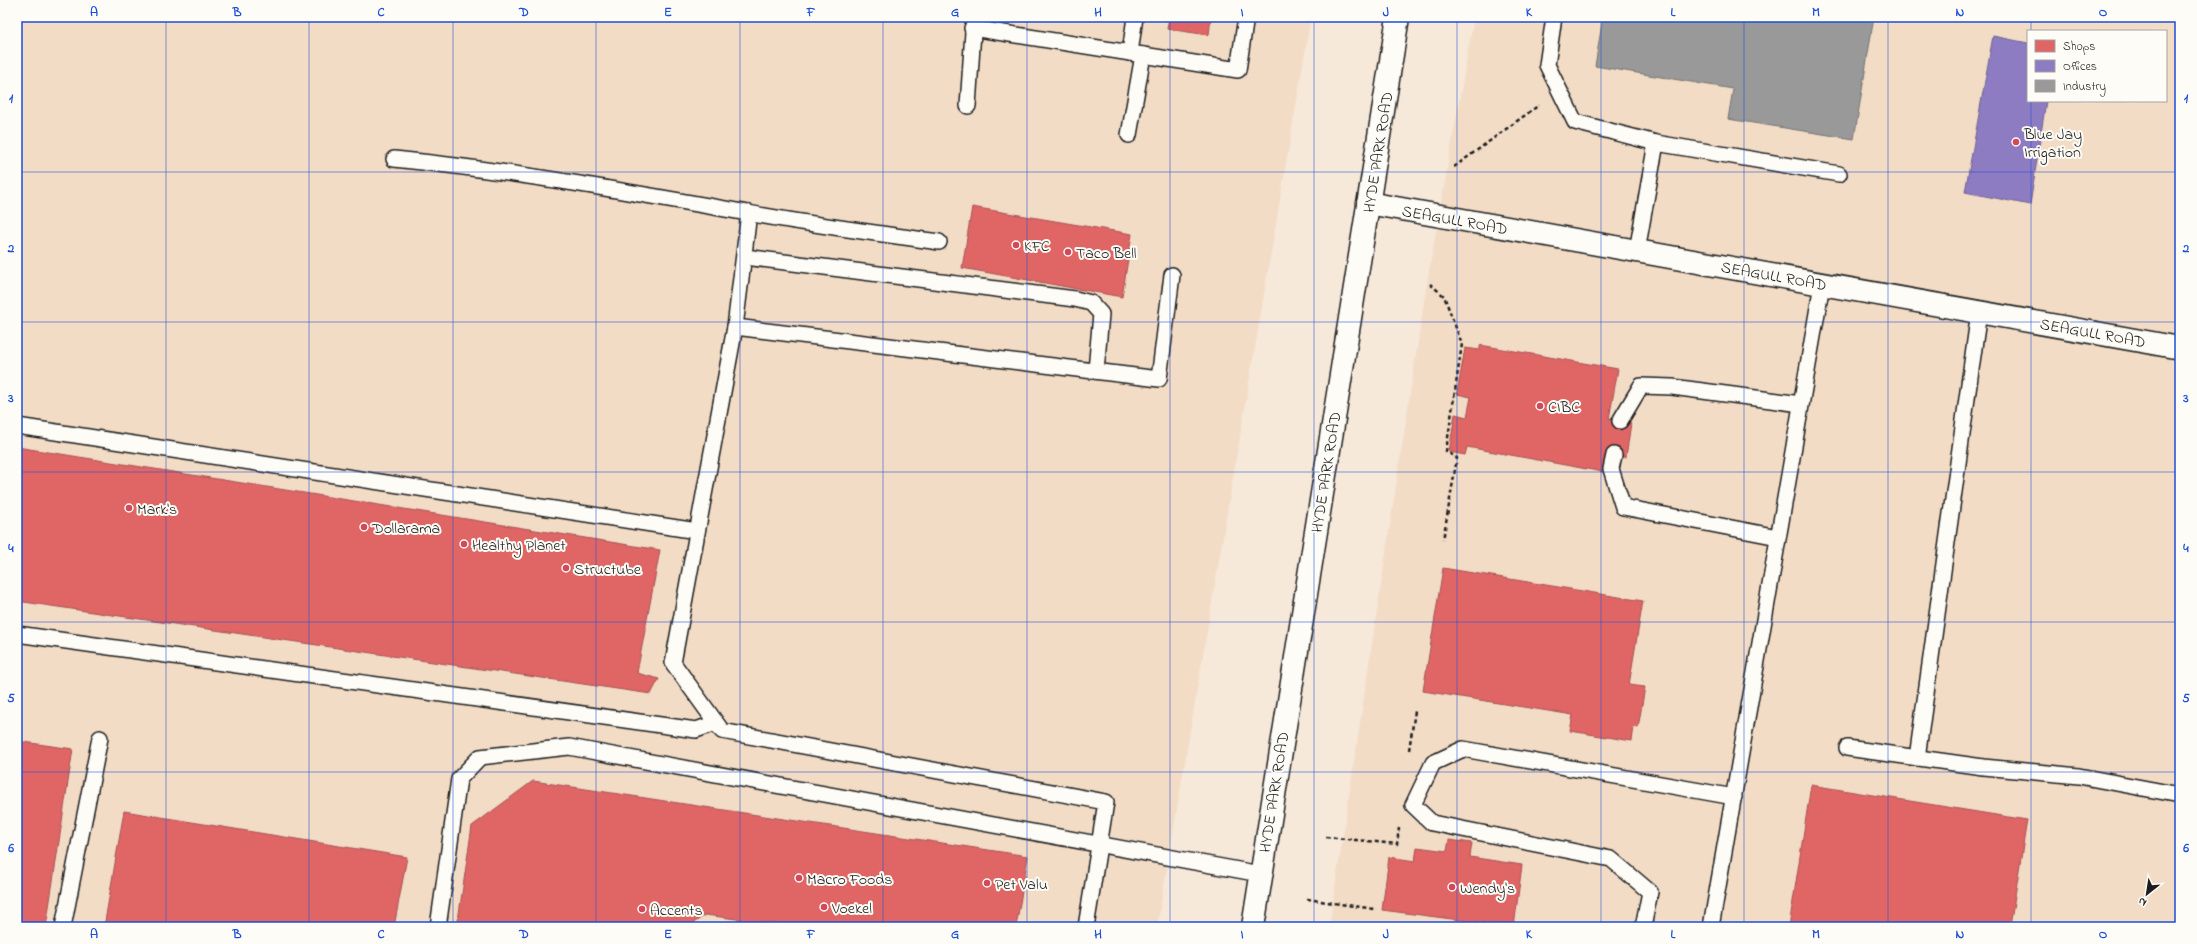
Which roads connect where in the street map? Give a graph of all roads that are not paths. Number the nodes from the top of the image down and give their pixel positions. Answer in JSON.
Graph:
{"nodes":[{"id":1,"x":1135,"y":17,"type":"edge"},
{"id":2,"x":1246,"y":17,"type":"edge"},
{"id":3,"x":1398,"y":17,"type":"edge"},
{"id":4,"x":1554,"y":17,"type":"edge"},
{"id":5,"x":973,"y":23,"type":"edge"},
{"id":6,"x":1136,"y":54,"type":"junction"},
{"id":7,"x":968,"y":106,"type":"dead end"},
{"id":8,"x":1129,"y":135,"type":"dead end"},
{"id":9,"x":1656,"y":143,"type":"junction"},
{"id":10,"x":394,"y":159,"type":"dead end"},
{"id":11,"x":1839,"y":174,"type":"dead end"},
{"id":12,"x":1368,"y":203,"type":"junction"},
{"id":13,"x":750,"y":213,"type":"junction"},
{"id":14,"x":939,"y":242,"type":"dead end"},
{"id":15,"x":1637,"y":251,"type":"junction"},
{"id":16,"x":745,"y":257,"type":"junction"},
{"id":17,"x":1172,"y":275,"type":"dead end"},
{"id":18,"x":1822,"y":284,"type":"junction"},
{"id":19,"x":1979,"y":312,"type":"junction"},
{"id":20,"x":735,"y":328,"type":"junction"},
{"id":21,"x":2180,"y":348,"type":"edge"},
{"id":22,"x":1096,"y":371,"type":"junction"},
{"id":23,"x":1801,"y":404,"type":"junction"},
{"id":24,"x":1620,"y":421,"type":"dead end"},
{"id":25,"x":17,"y":426,"type":"edge"},
{"id":26,"x":1614,"y":455,"type":"dead end"},
{"id":27,"x":697,"y":532,"type":"junction"},
{"id":28,"x":1778,"y":537,"type":"junction"},
{"id":29,"x":17,"y":634,"type":"edge"},
{"id":30,"x":716,"y":723,"type":"junction"},
{"id":31,"x":100,"y":738,"type":"dead end"},
{"id":32,"x":1847,"y":748,"type":"dead end"},
{"id":33,"x":1917,"y":758,"type":"junction"},
{"id":34,"x":2180,"y":795,"type":"edge"},
{"id":35,"x":1734,"y":797,"type":"junction"},
{"id":36,"x":1099,"y":844,"type":"junction"},
{"id":37,"x":1260,"y":874,"type":"junction"},
{"id":38,"x":63,"y":927,"type":"edge"},
{"id":39,"x":438,"y":927,"type":"edge"},
{"id":40,"x":1086,"y":927,"type":"edge"},
{"id":41,"x":1253,"y":927,"type":"edge"},
{"id":42,"x":1643,"y":927,"type":"edge"},
{"id":43,"x":1711,"y":927,"type":"edge"}],
"edges":[{"from":1,"to":6,"type":"lane"},
{"from":2,"to":6,"type":"lane"},
{"from":3,"to":12,"type":"main road","name":"HYDE PARK ROAD"},
{"from":4,"to":9,"type":"lane"},
{"from":5,"to":6,"type":"lane"},
{"from":5,"to":7,"type":"lane"},
{"from":6,"to":8,"type":"lane"},
{"from":9,"to":11,"type":"lane"},
{"from":9,"to":15,"type":"lane"},
{"from":10,"to":13,"type":"lane"},
{"from":12,"to":15,"type":"main road","name":"SEAGULL ROAD"},
{"from":12,"to":37,"type":"main road","name":"HYDE PARK ROAD"},
{"from":13,"to":14,"type":"lane"},
{"from":13,"to":16,"type":"lane"},
{"from":15,"to":18,"type":"main road","name":"SEAGULL ROAD"},
{"from":16,"to":20,"type":"lane"},
{"from":16,"to":22,"type":"lane"},
{"from":17,"to":22,"type":"lane"},
{"from":18,"to":19,"type":"main road","name":"SEAGULL ROAD"},
{"from":18,"to":23,"type":"lane"},
{"from":19,"to":21,"type":"main road","name":"SEAGULL ROAD"},
{"from":19,"to":33,"type":"lane"},
{"from":20,"to":22,"type":"lane"},
{"from":20,"to":27,"type":"lane"},
{"from":23,"to":24,"type":"lane"},
{"from":23,"to":28,"type":"lane"},
{"from":25,"to":27,"type":"lane"},
{"from":26,"to":28,"type":"lane"},
{"from":27,"to":30,"type":"lane"},
{"from":28,"to":35,"type":"lane"},
{"from":29,"to":30,"type":"lane"},
{"from":30,"to":36,"type":"lane"},
{"from":31,"to":38,"type":"lane"},
{"from":32,"to":33,"type":"lane"},
{"from":33,"to":34,"type":"lane"},
{"from":35,"to":42,"type":"lane"},
{"from":35,"to":43,"type":"lane"},
{"from":36,"to":37,"type":"lane"},
{"from":36,"to":39,"type":"lane"},
{"from":36,"to":40,"type":"lane"},
{"from":37,"to":41,"type":"main road","name":"HYDE PARK ROAD"}]}
